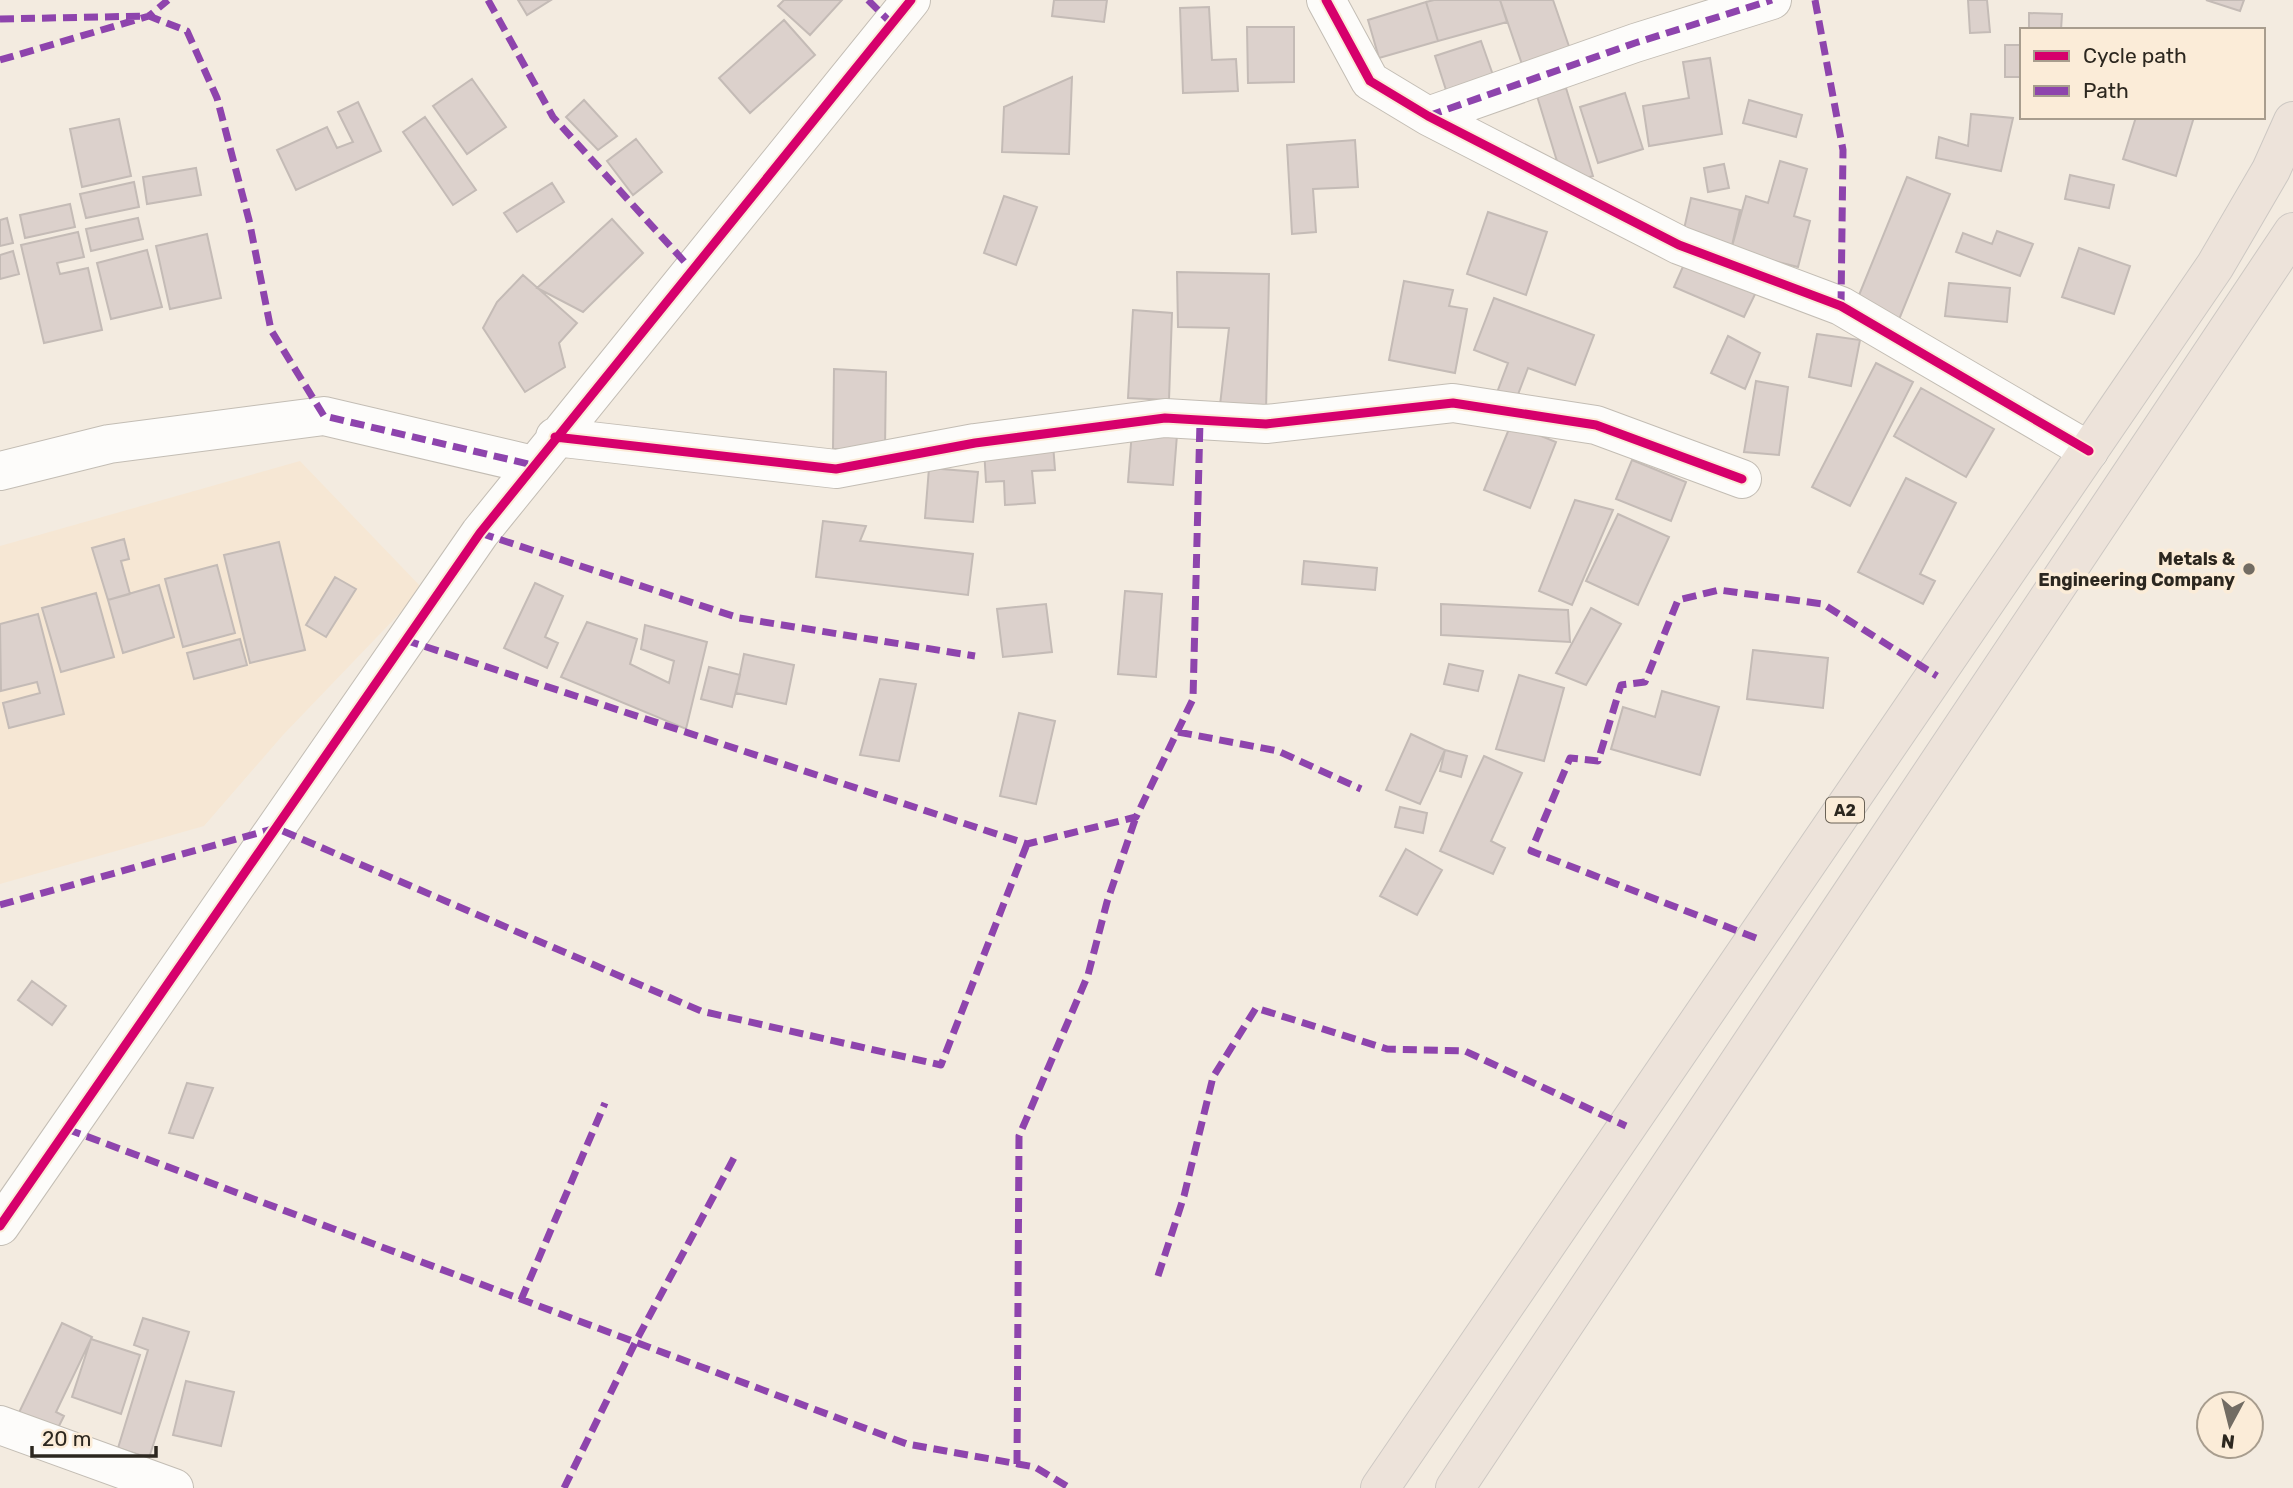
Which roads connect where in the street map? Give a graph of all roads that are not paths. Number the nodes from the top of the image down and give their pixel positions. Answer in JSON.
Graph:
{"nodes":[{"id":1,"x":911,"y":0,"type":"edge"},
{"id":2,"x":1326,"y":0,"type":"edge"},
{"id":3,"x":1772,"y":0,"type":"edge"},
{"id":4,"x":1428,"y":116,"type":"junction"},
{"id":5,"x":2293,"y":121,"type":"edge"},
{"id":6,"x":2293,"y":232,"type":"edge"},
{"id":7,"x":544,"y":451,"type":"junction"},
{"id":8,"x":2089,"y":451,"type":"junction"},
{"id":9,"x":0,"y":471,"type":"edge"},
{"id":10,"x":1742,"y":479,"type":"dead end"},
{"id":11,"x":0,"y":1224,"type":"edge"},
{"id":12,"x":0,"y":1425,"type":"edge"},
{"id":13,"x":174,"y":1488,"type":"edge"},
{"id":14,"x":1380,"y":1488,"type":"edge"},
{"id":15,"x":1455,"y":1488,"type":"edge"}],
"edges":[{"from":1,"to":7,"type":"street"},
{"from":2,"to":4,"type":"street"},
{"from":3,"to":4,"type":"street"},
{"from":4,"to":8,"type":"street"},
{"from":5,"to":8,"type":"highway","number":"A2"},
{"from":6,"to":15,"type":"highway"},
{"from":7,"to":9,"type":"street"},
{"from":7,"to":10,"type":"street"},
{"from":7,"to":11,"type":"street"},
{"from":8,"to":14,"type":"highway","number":"A2"},
{"from":12,"to":13,"type":"street"}]}
